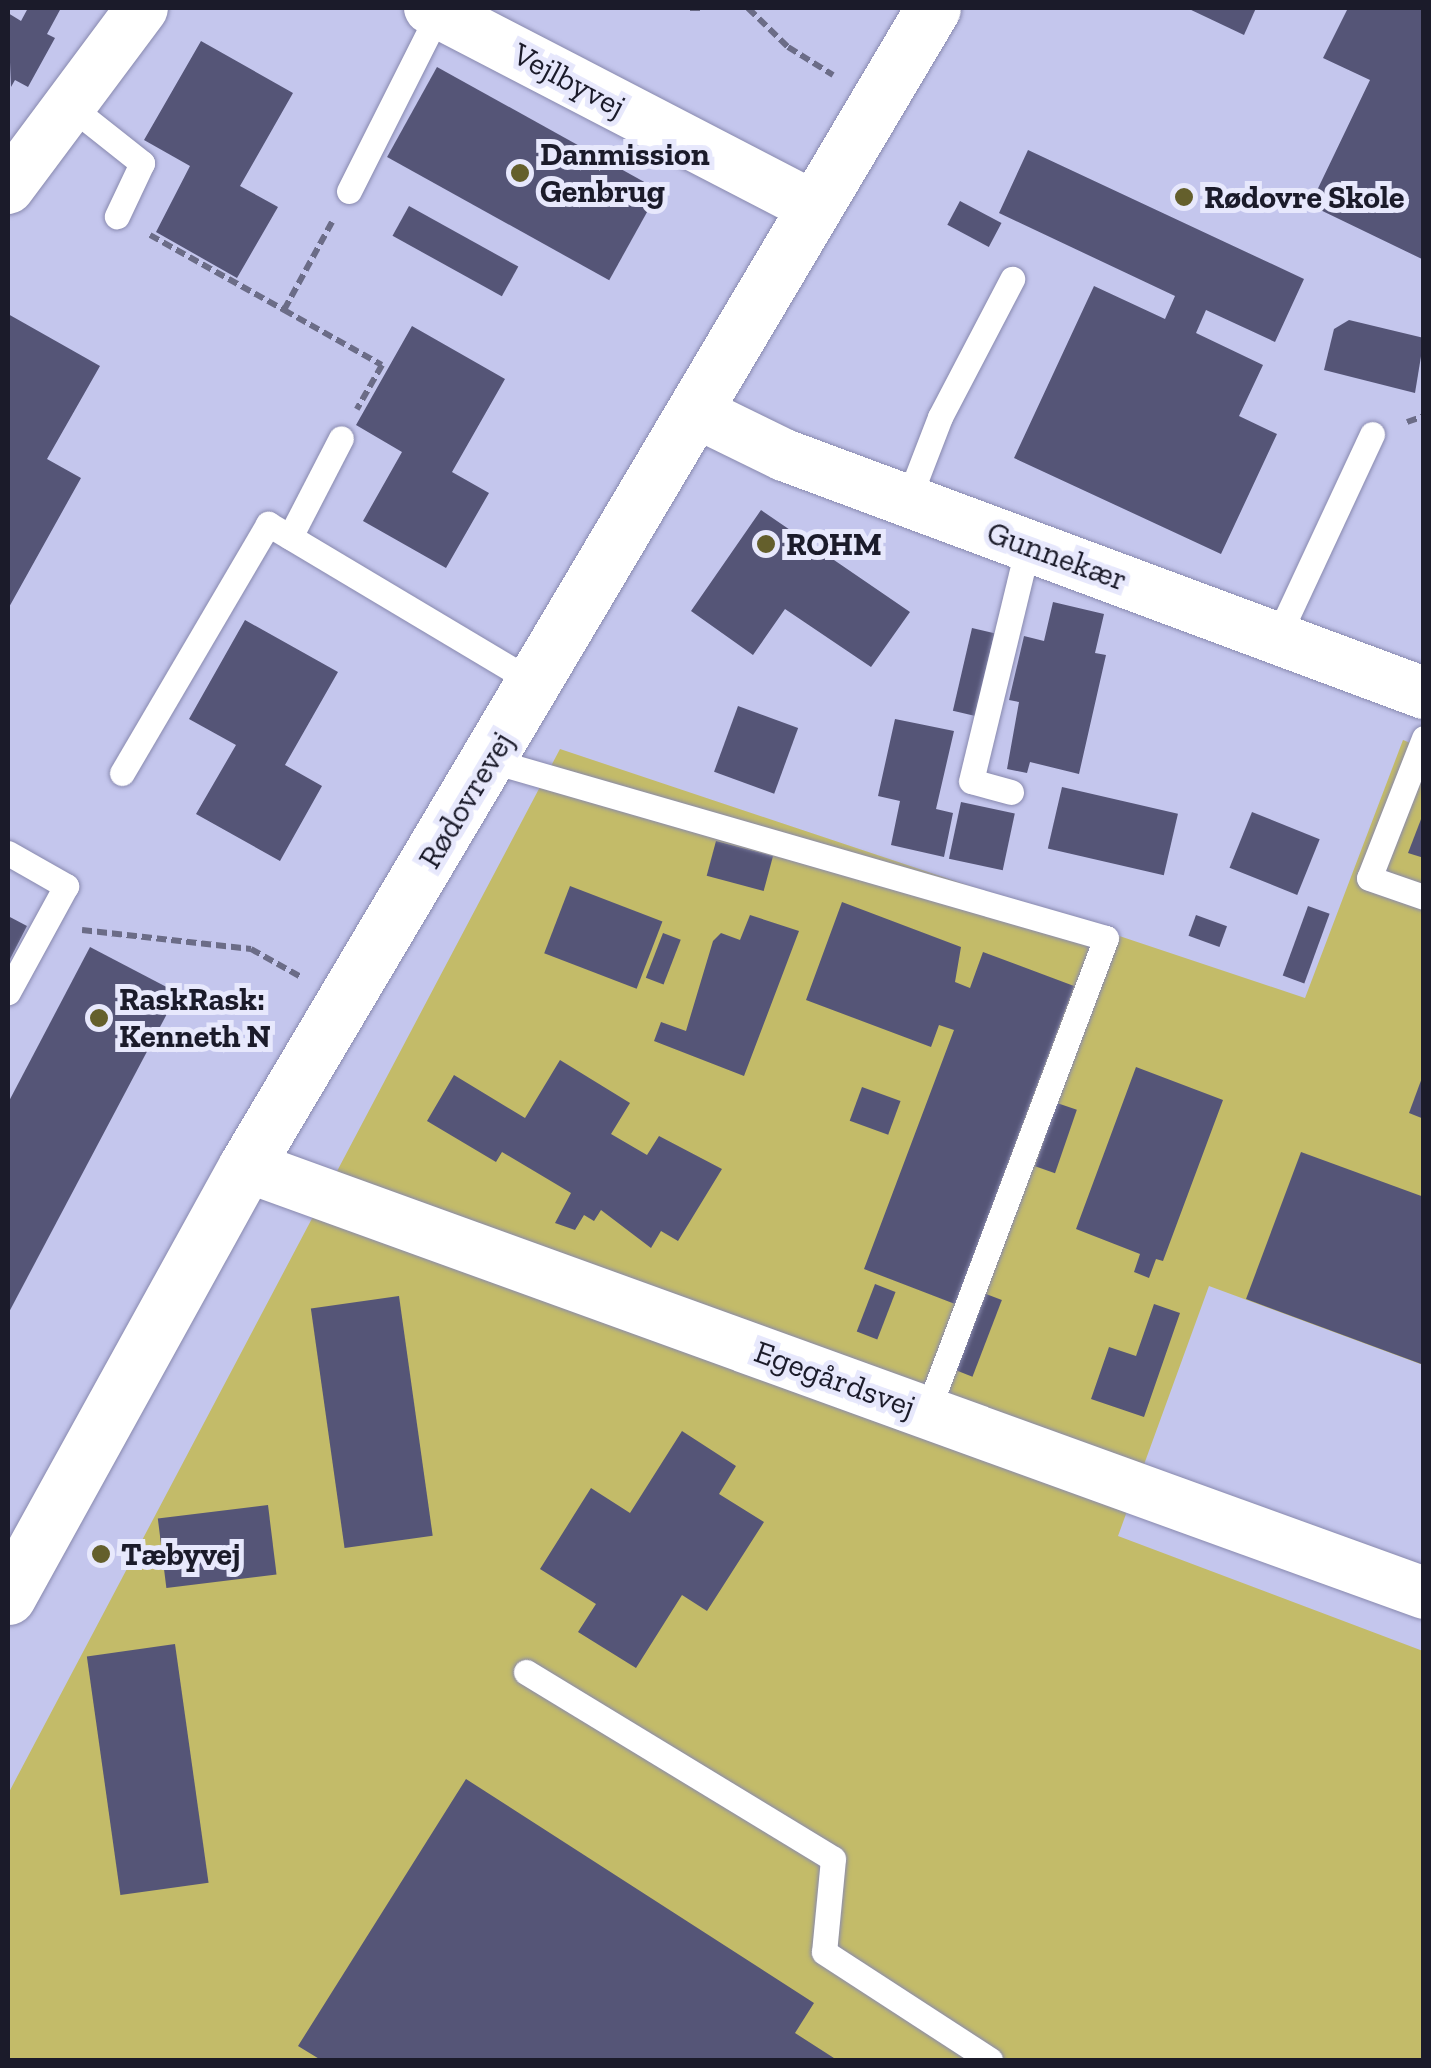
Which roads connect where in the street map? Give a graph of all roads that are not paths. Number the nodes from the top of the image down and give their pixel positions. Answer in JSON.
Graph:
{"nodes":[{"id":1,"x":142,"y":8,"type":"edge"},
{"id":2,"x":933,"y":8,"type":"edge"},
{"id":3,"x":435,"y":10,"type":"edge"},
{"id":4,"x":70,"y":106,"type":"junction"},
{"id":5,"x":8,"y":188,"type":"edge"},
{"id":6,"x":350,"y":190,"type":"road end"},
{"id":7,"x":814,"y":208,"type":"junction"},
{"id":8,"x":117,"y":216,"type":"road end"},
{"id":9,"x":1012,"y":280,"type":"dead end"},
{"id":10,"x":694,"y":410,"type":"junction"},
{"id":11,"x":1372,"y":434,"type":"dead end"},
{"id":12,"x":341,"y":438,"type":"road end"},
{"id":13,"x":908,"y":500,"type":"junction"},
{"id":14,"x":290,"y":538,"type":"junction"},
{"id":15,"x":1028,"y":545,"type":"junction"},
{"id":16,"x":1277,"y":638,"type":"junction"},
{"id":17,"x":536,"y":683,"type":"junction"},
{"id":18,"x":1424,"y":693,"type":"edge"},
{"id":19,"x":1424,"y":738,"type":"edge"},
{"id":20,"x":489,"y":760,"type":"junction"},
{"id":21,"x":122,"y":773,"type":"dead end"},
{"id":22,"x":1011,"y":792,"type":"dead end"},
{"id":23,"x":8,"y":854,"type":"edge"},
{"id":24,"x":1424,"y":897,"type":"edge"},
{"id":25,"x":8,"y":992,"type":"edge"},
{"id":26,"x":246,"y":1166,"type":"junction"},
{"id":27,"x":927,"y":1412,"type":"junction"},
{"id":28,"x":1424,"y":1593,"type":"edge"},
{"id":29,"x":8,"y":1597,"type":"edge"},
{"id":30,"x":526,"y":1672,"type":"dead end"},
{"id":31,"x":990,"y":2060,"type":"edge"}],
"edges":[{"from":1,"to":4,"type":"street"},
{"from":2,"to":7,"type":"street","name":"Rødovrevej"},
{"from":3,"to":6,"type":"lane"},
{"from":3,"to":7,"type":"street","name":"Vejlbyvej"},
{"from":4,"to":5,"type":"street"},
{"from":4,"to":8,"type":"lane"},
{"from":7,"to":10,"type":"street","name":"Rødovrevej"},
{"from":9,"to":13,"type":"lane"},
{"from":10,"to":13,"type":"street","name":"Gunnekær"},
{"from":10,"to":17,"type":"street","name":"Rødovrevej"},
{"from":11,"to":16,"type":"lane"},
{"from":12,"to":14,"type":"lane"},
{"from":13,"to":15,"type":"street","name":"Gunnekær"},
{"from":14,"to":17,"type":"lane"},
{"from":14,"to":21,"type":"lane"},
{"from":15,"to":16,"type":"street","name":"Gunnekær"},
{"from":15,"to":22,"type":"lane"},
{"from":16,"to":18,"type":"street","name":"Gunnekær"},
{"from":17,"to":20,"type":"street","name":"Rødovrevej"},
{"from":19,"to":24,"type":"lane"},
{"from":20,"to":26,"type":"street","name":"Rødovrevej"},
{"from":20,"to":27,"type":"lane"},
{"from":23,"to":25,"type":"lane"},
{"from":26,"to":27,"type":"street","name":"Egegårdsvej"},
{"from":26,"to":29,"type":"street","name":"Rødovrevej"},
{"from":27,"to":28,"type":"street","name":"Egegårdsvej"},
{"from":30,"to":31,"type":"lane"}]}
